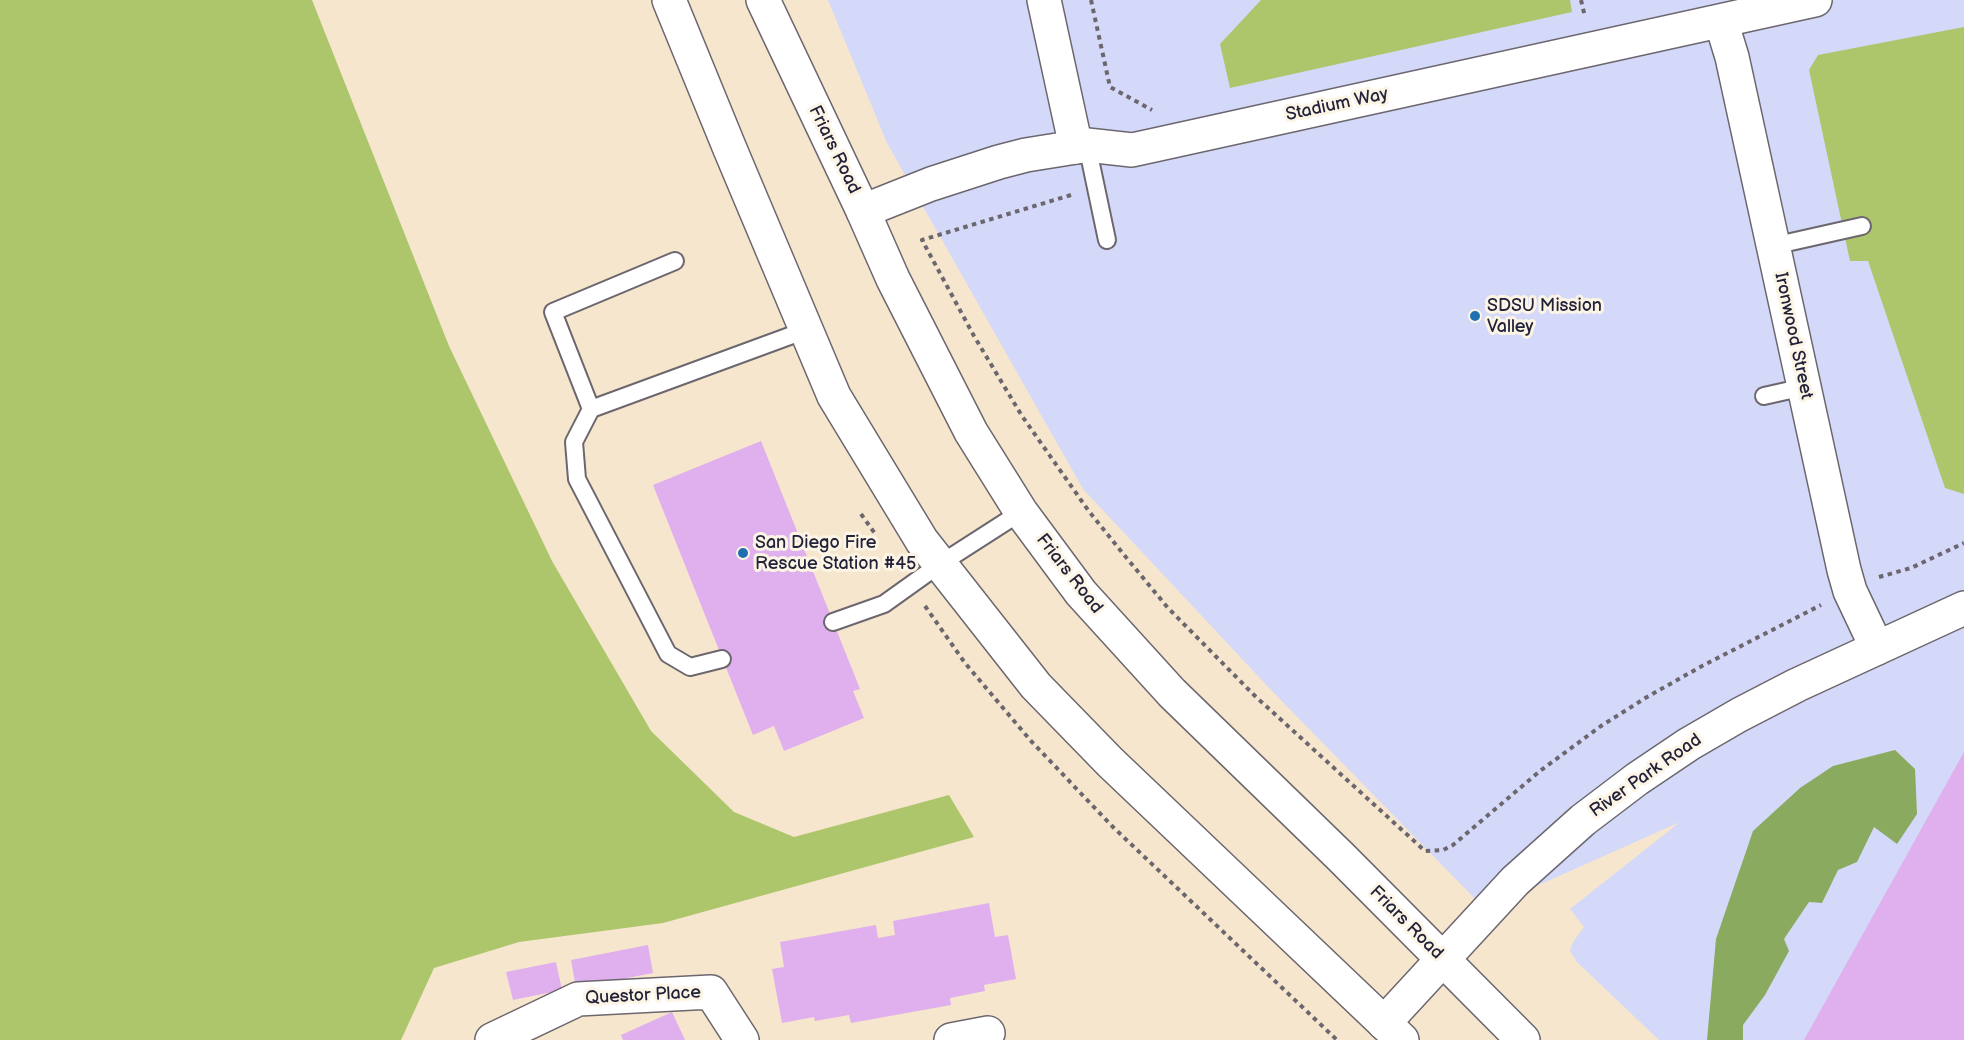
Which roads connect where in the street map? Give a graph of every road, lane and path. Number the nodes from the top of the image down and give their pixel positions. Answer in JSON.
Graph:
{"nodes":[{"id":1,"x":669,"y":0,"type":"edge"},
{"id":2,"x":763,"y":0,"type":"edge"},
{"id":3,"x":1044,"y":0,"type":"edge"},
{"id":4,"x":1091,"y":0,"type":"edge"},
{"id":5,"x":1581,"y":0,"type":"edge"},
{"id":6,"x":1815,"y":0,"type":"edge"},
{"id":7,"x":1585,"y":18,"type":"dead end"},
{"id":8,"x":1721,"y":21,"type":"junction"},
{"id":9,"x":1157,"y":113,"type":"dead end"},
{"id":10,"x":1081,"y":146,"type":"junction"},
{"id":11,"x":1095,"y":189,"type":"junction"},
{"id":12,"x":863,"y":211,"type":"junction"},
{"id":13,"x":1862,"y":226,"type":"dead end"},
{"id":14,"x":1107,"y":240,"type":"dead end"},
{"id":15,"x":1773,"y":246,"type":"junction"},
{"id":16,"x":675,"y":261,"type":"dead end"},
{"id":17,"x":806,"y":330,"type":"junction"},
{"id":18,"x":1804,"y":387,"type":"junction"},
{"id":19,"x":1764,"y":396,"type":"dead end"},
{"id":20,"x":591,"y":408,"type":"junction"},
{"id":21,"x":1021,"y":512,"type":"junction"},
{"id":22,"x":1964,"y":543,"type":"edge"},
{"id":23,"x":940,"y":564,"type":"junction"},
{"id":24,"x":1878,"y":577,"type":"dead end"},
{"id":25,"x":1825,"y":603,"type":"dead end"},
{"id":26,"x":1964,"y":608,"type":"edge"},
{"id":27,"x":833,"y":622,"type":"dead end"},
{"id":28,"x":1877,"y":648,"type":"junction"},
{"id":29,"x":723,"y":659,"type":"dead end"},
{"id":30,"x":965,"y":663,"type":"dead end"},
{"id":31,"x":1442,"y":959,"type":"junction"},
{"id":32,"x":1393,"y":1032,"type":"edge"},
{"id":33,"x":988,"y":1033,"type":"dead end"},
{"id":34,"x":492,"y":1040,"type":"edge"},
{"id":35,"x":742,"y":1040,"type":"edge"},
{"id":36,"x":951,"y":1040,"type":"edge"},
{"id":37,"x":1338,"y":1040,"type":"edge"},
{"id":38,"x":1523,"y":1040,"type":"edge"}],
"edges":[{"from":1,"to":17,"type":"main road"},
{"from":2,"to":12,"type":"main road","name":"Friars Road"},
{"from":3,"to":10,"type":"main road"},
{"from":4,"to":9,"type":"path"},
{"from":5,"to":7,"type":"path"},
{"from":6,"to":8,"type":"main road","name":"Stadium Way"},
{"from":8,"to":10,"type":"main road","name":"Stadium Way"},
{"from":8,"to":15,"type":"main road","name":"Ironwood Street"},
{"from":10,"to":11,"type":"lane"},
{"from":10,"to":12,"type":"main road","name":"Stadium Way"},
{"from":11,"to":14,"type":"lane"},
{"from":11,"to":25,"type":"path"},
{"from":12,"to":21,"type":"main road","name":"Friars Road"},
{"from":13,"to":15,"type":"lane"},
{"from":15,"to":18,"type":"main road","name":"Ironwood Street"},
{"from":16,"to":20,"type":"lane"},
{"from":17,"to":20,"type":"lane"},
{"from":17,"to":23,"type":"main road"},
{"from":18,"to":19,"type":"lane"},
{"from":18,"to":28,"type":"main road","name":"Ironwood Street"},
{"from":20,"to":29,"type":"lane"},
{"from":21,"to":23,"type":"lane"},
{"from":21,"to":31,"type":"main road","name":"Friars Road"},
{"from":22,"to":24,"type":"path"},
{"from":23,"to":27,"type":"lane"},
{"from":23,"to":32,"type":"main road"},
{"from":26,"to":28,"type":"main road","name":"River Park Road"},
{"from":28,"to":31,"type":"main road","name":"River Park Road"},
{"from":30,"to":37,"type":"path"},
{"from":31,"to":32,"type":"main road","name":"River Park Road"},
{"from":31,"to":38,"type":"main road","name":"Friars Road"},
{"from":33,"to":36,"type":"main road"},
{"from":34,"to":35,"type":"main road","name":"Questor Place"}]}
